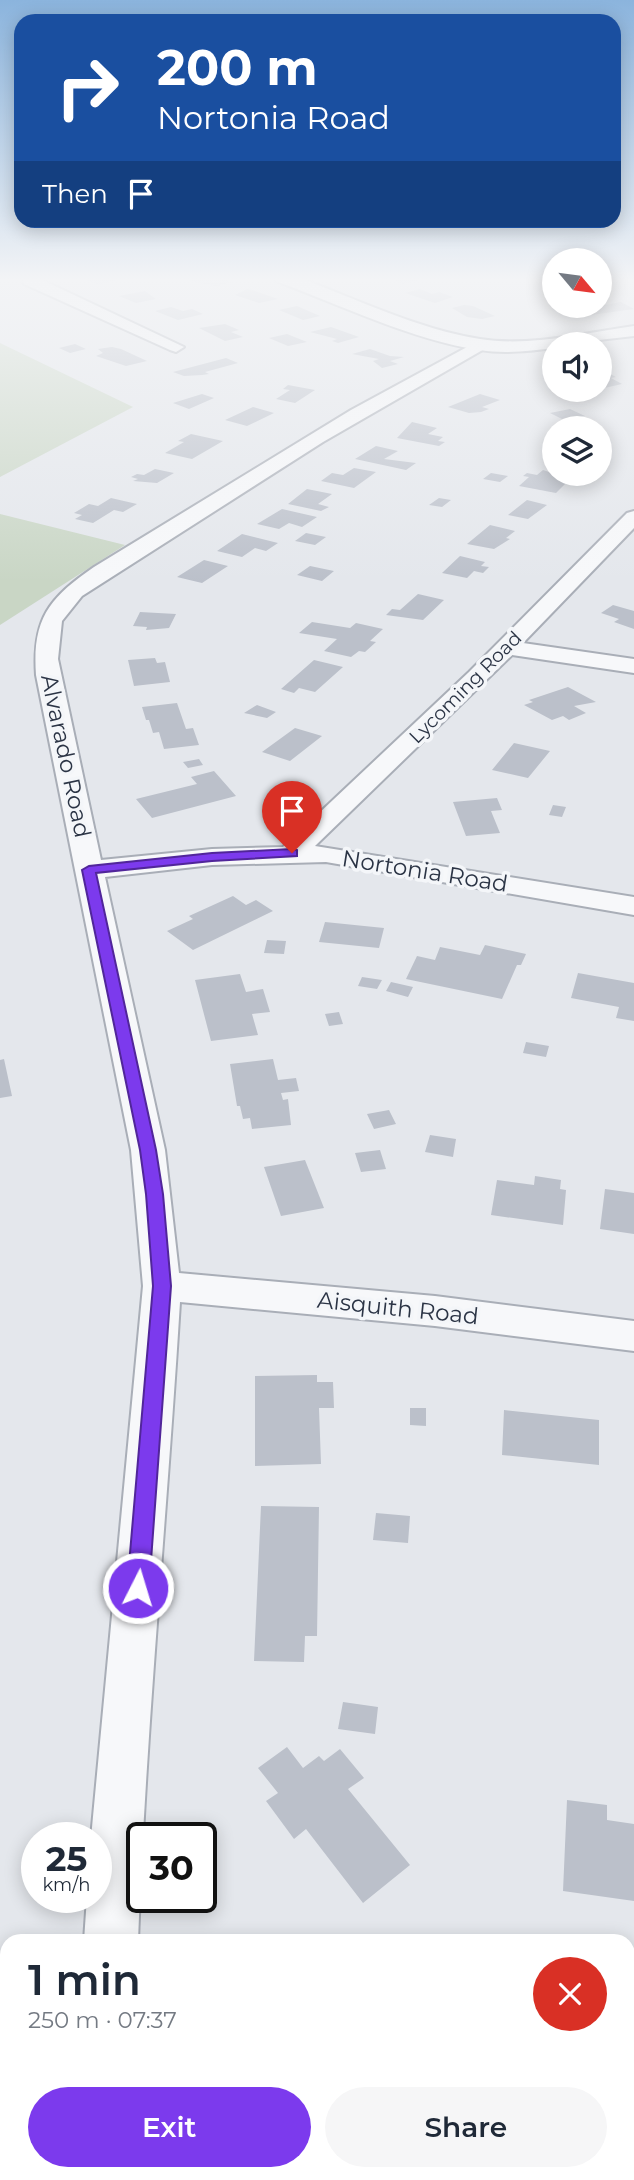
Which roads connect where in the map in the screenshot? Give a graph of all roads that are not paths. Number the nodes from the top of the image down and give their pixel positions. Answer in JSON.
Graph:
{"nodes":[{"id":1,"x":422,"y":379,"type":"edge"},
{"id":2,"x":634,"y":517,"type":"edge"},
{"id":3,"x":506,"y":647,"type":"junction"},
{"id":4,"x":634,"y":666,"type":"edge"},
{"id":5,"x":292,"y":853,"type":"junction"},
{"id":6,"x":89,"y":870,"type":"junction"},
{"id":7,"x":634,"y":906,"type":"edge"},
{"id":8,"x":162,"y":1286,"type":"junction"},
{"id":9,"x":634,"y":1336,"type":"edge"},
{"id":10,"x":111,"y":1934,"type":"edge"}],
"edges":[{"from":1,"to":6,"type":"street","name":"Alvarado Road"},
{"from":2,"to":3,"type":"street","name":"Lycoming Road"},
{"from":3,"to":4,"type":"street"},
{"from":3,"to":5,"type":"street","name":"Lycoming Road"},
{"from":5,"to":6,"type":"street","name":"Nortonia Road"},
{"from":5,"to":7,"type":"street","name":"Nortonia Road"},
{"from":6,"to":8,"type":"street","name":"Alvarado Road"},
{"from":8,"to":9,"type":"street","name":"Aisquith Road"},
{"from":8,"to":10,"type":"street","name":"Alvarado Road"}]}
